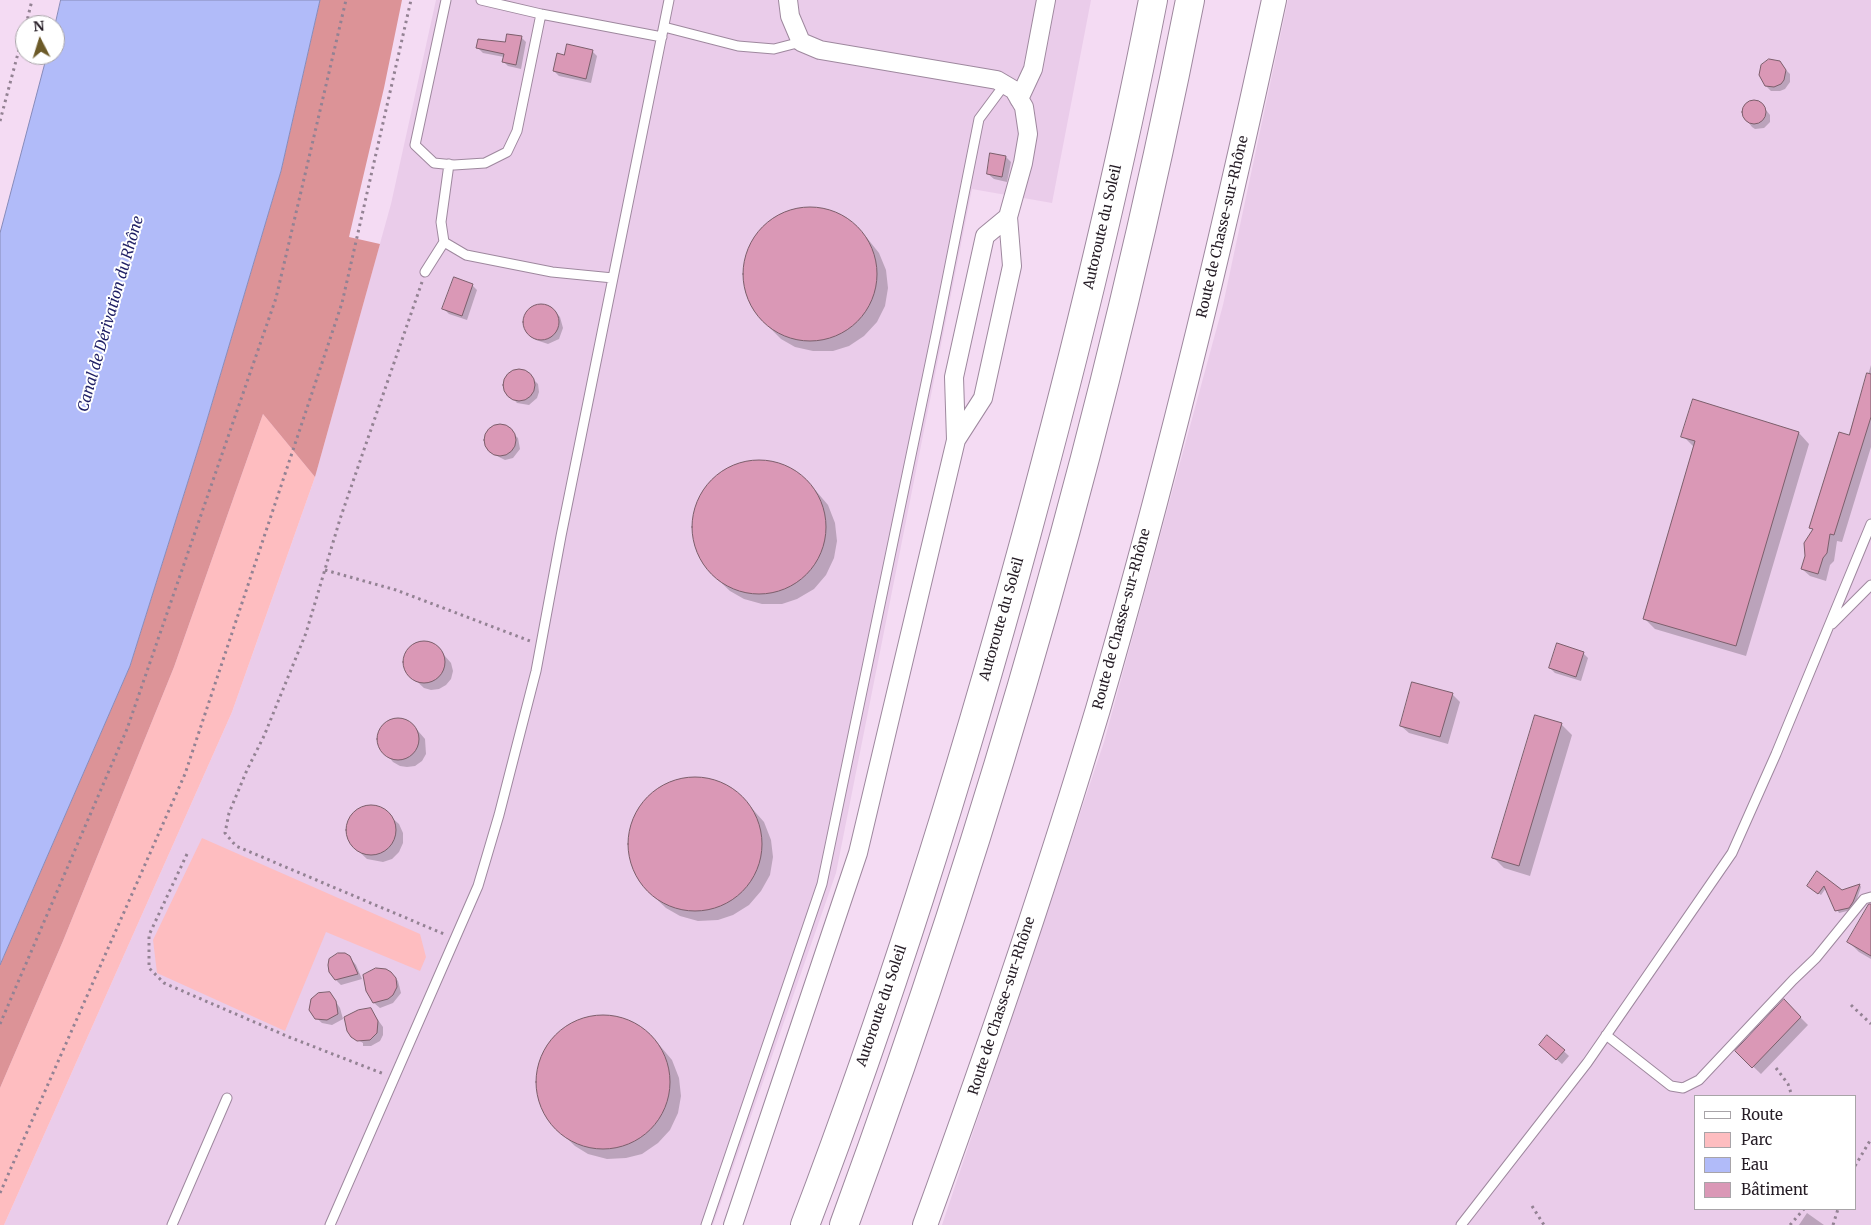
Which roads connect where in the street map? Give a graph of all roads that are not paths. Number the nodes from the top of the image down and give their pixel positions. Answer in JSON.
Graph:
{"nodes":[{"id":1,"x":446,"y":0,"type":"edge"},
{"id":2,"x":481,"y":0,"type":"edge"},
{"id":3,"x":670,"y":0,"type":"edge"},
{"id":4,"x":788,"y":0,"type":"edge"},
{"id":5,"x":1046,"y":0,"type":"edge"},
{"id":6,"x":1153,"y":0,"type":"edge"},
{"id":7,"x":1190,"y":0,"type":"edge"},
{"id":8,"x":1274,"y":0,"type":"edge"},
{"id":9,"x":541,"y":14,"type":"junction"},
{"id":10,"x":663,"y":32,"type":"junction"},
{"id":11,"x":801,"y":42,"type":"junction"},
{"id":12,"x":1005,"y":84,"type":"junction"},
{"id":13,"x":1020,"y":98,"type":"junction"},
{"id":14,"x":449,"y":164,"type":"junction"},
{"id":15,"x":1008,"y":217,"type":"junction"},
{"id":16,"x":444,"y":242,"type":"junction"},
{"id":17,"x":425,"y":272,"type":"road end"},
{"id":18,"x":613,"y":278,"type":"junction"},
{"id":19,"x":956,"y":440,"type":"junction"},
{"id":20,"x":1871,"y":524,"type":"edge"},
{"id":21,"x":1871,"y":585,"type":"edge"},
{"id":22,"x":1829,"y":628,"type":"junction"},
{"id":23,"x":1871,"y":897,"type":"edge"},
{"id":24,"x":1606,"y":1035,"type":"junction"},
{"id":25,"x":226,"y":1098,"type":"dead end"},
{"id":26,"x":172,"y":1225,"type":"edge"},
{"id":27,"x":330,"y":1225,"type":"edge"},
{"id":28,"x":706,"y":1225,"type":"edge"},
{"id":29,"x":733,"y":1225,"type":"edge"},
{"id":30,"x":805,"y":1225,"type":"edge"},
{"id":31,"x":844,"y":1225,"type":"edge"},
{"id":32,"x":925,"y":1225,"type":"edge"},
{"id":33,"x":1461,"y":1225,"type":"edge"}],
"edges":[{"from":1,"to":14,"type":"lane"},
{"from":2,"to":9,"type":"lane"},
{"from":3,"to":10,"type":"lane"},
{"from":4,"to":11,"type":"street"},
{"from":5,"to":13,"type":"street"},
{"from":6,"to":30,"type":"highway","name":"Autoroute du Soleil"},
{"from":7,"to":31,"type":"highway"},
{"from":8,"to":32,"type":"main road","name":"Route de Chasse-sur-Rhône"},
{"from":9,"to":10,"type":"lane"},
{"from":9,"to":14,"type":"lane"},
{"from":10,"to":11,"type":"lane"},
{"from":10,"to":18,"type":"lane"},
{"from":11,"to":12,"type":"street"},
{"from":12,"to":13,"type":"street"},
{"from":12,"to":28,"type":"lane"},
{"from":13,"to":15,"type":"street"},
{"from":14,"to":16,"type":"lane"},
{"from":15,"to":19,"type":"street"},
{"from":15,"to":19,"type":"street"},
{"from":16,"to":17,"type":"lane"},
{"from":16,"to":18,"type":"lane"},
{"from":18,"to":27,"type":"lane"},
{"from":19,"to":29,"type":"street"},
{"from":20,"to":22,"type":"lane"},
{"from":21,"to":22,"type":"lane"},
{"from":22,"to":24,"type":"lane"},
{"from":23,"to":24,"type":"lane"},
{"from":24,"to":33,"type":"lane"},
{"from":25,"to":26,"type":"lane"}]}
